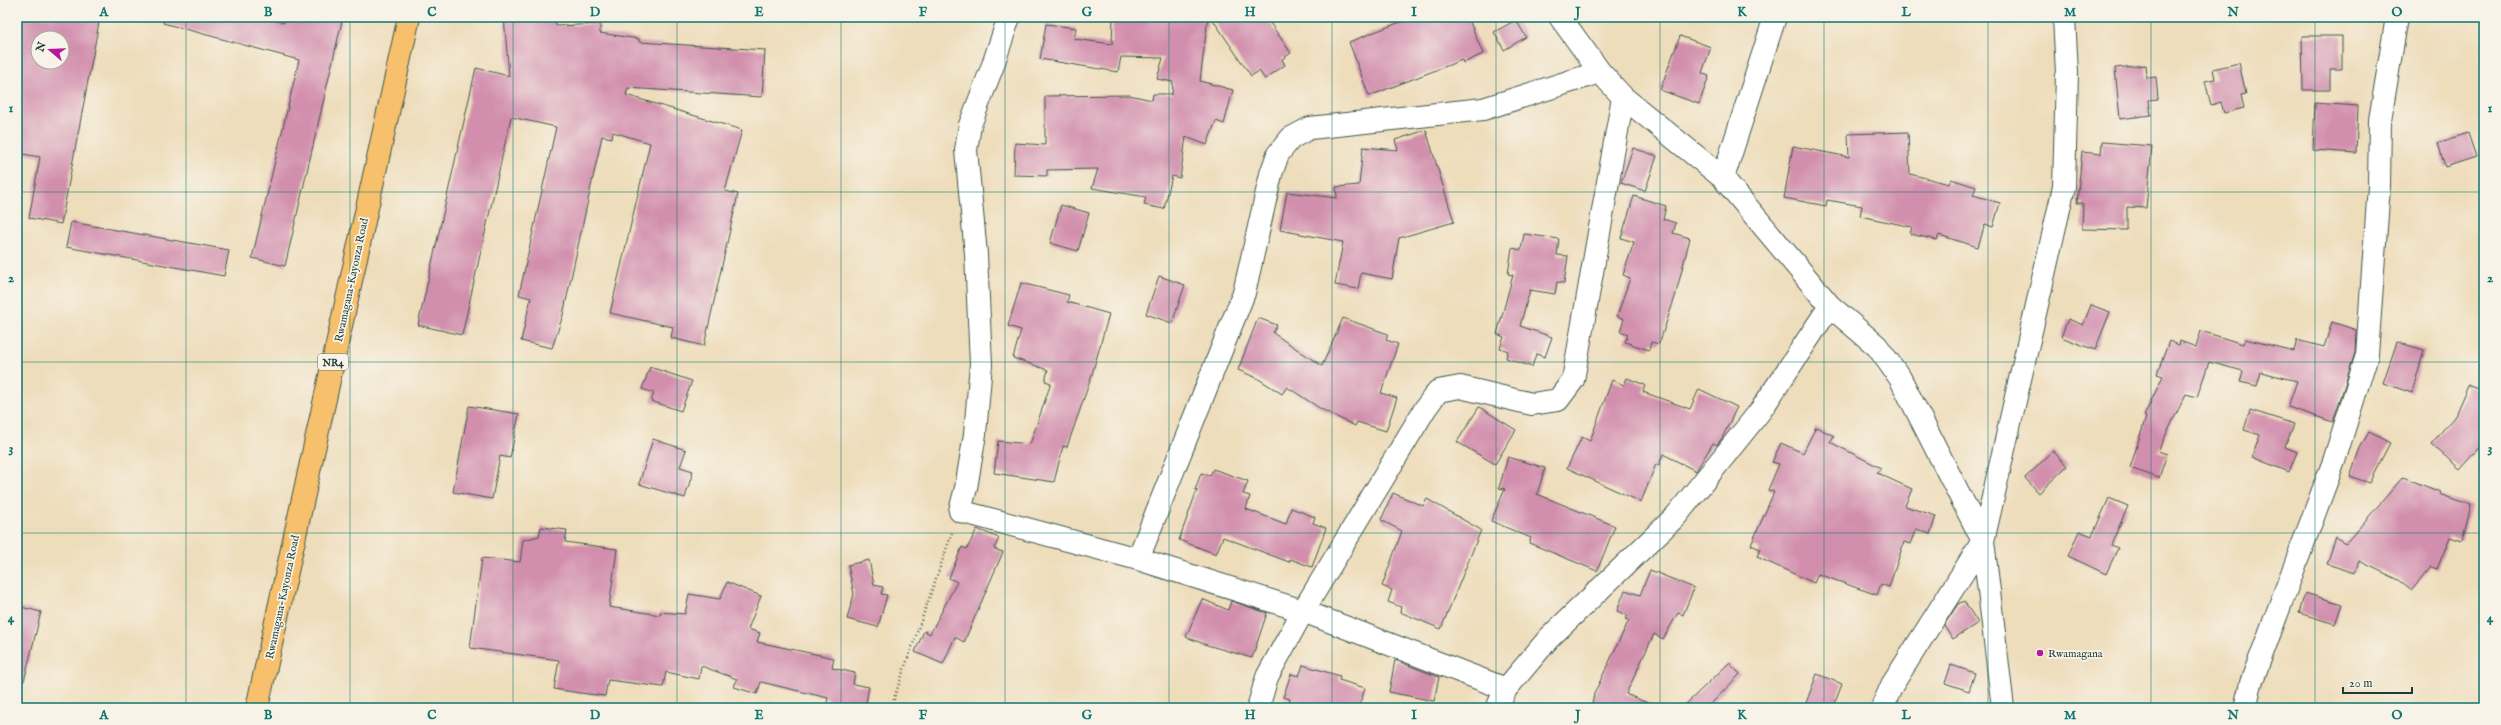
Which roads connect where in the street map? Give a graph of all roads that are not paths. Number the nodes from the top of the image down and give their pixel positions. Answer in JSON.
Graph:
{"nodes":[{"id":1,"x":409,"y":17,"type":"edge"},
{"id":2,"x":1009,"y":17,"type":"edge"},
{"id":3,"x":1560,"y":17,"type":"edge"},
{"id":4,"x":1776,"y":17,"type":"edge"},
{"id":5,"x":2064,"y":17,"type":"edge"},
{"id":6,"x":2397,"y":17,"type":"edge"},
{"id":7,"x":1600,"y":72,"type":"junction"},
{"id":8,"x":1623,"y":97,"type":"junction"},
{"id":9,"x":1722,"y":178,"type":"junction"},
{"id":10,"x":1830,"y":306,"type":"junction"},
{"id":11,"x":1983,"y":541,"type":"junction"},
{"id":12,"x":1138,"y":559,"type":"junction"},
{"id":13,"x":1303,"y":611,"type":"junction"},
{"id":14,"x":1501,"y":698,"type":"edge"},
{"id":15,"x":258,"y":708,"type":"edge"},
{"id":16,"x":1258,"y":708,"type":"edge"},
{"id":17,"x":1882,"y":708,"type":"edge"},
{"id":18,"x":2003,"y":708,"type":"edge"},
{"id":19,"x":2245,"y":708,"type":"edge"}],
"edges":[{"from":1,"to":15,"type":"highway","name":"Rwamagana-Kayonza Road","number":"NR4"},
{"from":2,"to":12,"type":"street"},
{"from":3,"to":7,"type":"street"},
{"from":4,"to":9,"type":"street"},
{"from":5,"to":11,"type":"street"},
{"from":6,"to":19,"type":"street"},
{"from":7,"to":8,"type":"street"},
{"from":7,"to":12,"type":"street"},
{"from":8,"to":9,"type":"street"},
{"from":8,"to":13,"type":"street"},
{"from":9,"to":10,"type":"street"},
{"from":10,"to":11,"type":"street"},
{"from":10,"to":14,"type":"street"},
{"from":11,"to":17,"type":"street"},
{"from":11,"to":18,"type":"street"},
{"from":12,"to":13,"type":"street"},
{"from":13,"to":14,"type":"street"},
{"from":13,"to":16,"type":"street"}]}
